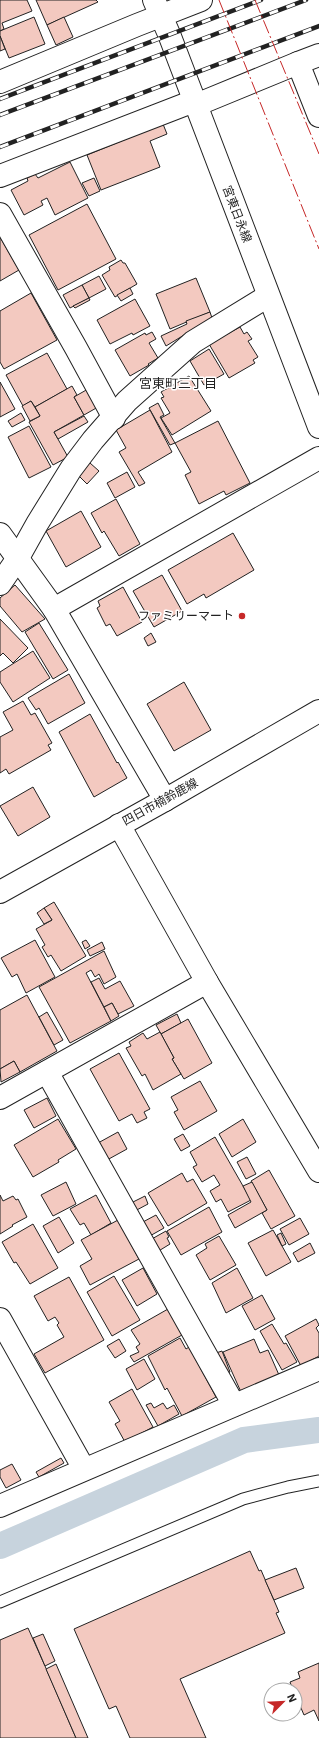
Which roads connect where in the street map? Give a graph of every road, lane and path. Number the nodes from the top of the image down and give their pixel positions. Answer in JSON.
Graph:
{"nodes":[{"id":1,"x":201,"y":0,"type":"edge"},
{"id":2,"x":157,"y":8,"type":"edge"},
{"id":3,"x":319,"y":55,"type":"edge"},
{"id":4,"x":298,"y":63,"type":"junction"},
{"id":5,"x":0,"y":82,"type":"edge"},
{"id":6,"x":195,"y":103,"type":"junction"},
{"id":7,"x":319,"y":116,"type":"edge"},
{"id":8,"x":0,"y":176,"type":"edge"},
{"id":9,"x":0,"y":214,"type":"edge"},
{"id":10,"x":268,"y":296,"type":"junction"},
{"id":11,"x":114,"y":418,"type":"junction"},
{"id":12,"x":319,"y":427,"type":"edge"},
{"id":13,"x":319,"y":458,"type":"edge"},
{"id":14,"x":0,"y":534,"type":"edge"},
{"id":15,"x":18,"y":558,"type":"junction"},
{"id":16,"x":0,"y":584,"type":"edge"},
{"id":17,"x":54,"y":609,"type":"junction"},
{"id":18,"x":319,"y":711,"type":"edge"},
{"id":19,"x":165,"y":800,"type":"junction"},
{"id":20,"x":119,"y":825,"type":"junction"},
{"id":21,"x":0,"y":892,"type":"edge"},
{"id":22,"x":207,"y":982,"type":"junction"},
{"id":23,"x":47,"y":1072,"type":"junction"},
{"id":24,"x":0,"y":1098,"type":"edge"},
{"id":25,"x":319,"y":1171,"type":"edge"},
{"id":26,"x":0,"y":1319,"type":"edge"},
{"id":27,"x":319,"y":1369,"type":"edge"},
{"id":28,"x":234,"y":1405,"type":"junction"},
{"id":29,"x":84,"y":1469,"type":"junction"},
{"id":30,"x":319,"y":1481,"type":"edge"},
{"id":31,"x":0,"y":1506,"type":"edge"},
{"id":32,"x":0,"y":1602,"type":"edge"}],
"edges":[{"from":1,"to":2,"type":"street"},
{"from":2,"to":5,"type":"street"},
{"from":2,"to":6,"type":"street","name":"宮東日永線"},
{"from":3,"to":4,"type":"street"},
{"from":4,"to":6,"type":"street"},
{"from":4,"to":7,"type":"street"},
{"from":6,"to":8,"type":"street"},
{"from":6,"to":10,"type":"street","name":"宮東日永線"},
{"from":9,"to":11,"type":"street"},
{"from":10,"to":11,"type":"street"},
{"from":10,"to":12,"type":"street","name":"宮東日永線"},
{"from":11,"to":15,"type":"street"},
{"from":13,"to":17,"type":"street"},
{"from":14,"to":15,"type":"street"},
{"from":15,"to":16,"type":"street"},
{"from":15,"to":17,"type":"street"},
{"from":17,"to":19,"type":"street"},
{"from":18,"to":19,"type":"street","name":"四日市楠鈴鹿線"},
{"from":19,"to":20,"type":"street","name":"四日市楠鈴鹿線"},
{"from":20,"to":21,"type":"street","name":"四日市楠鈴鹿線"},
{"from":20,"to":22,"type":"street"},
{"from":22,"to":23,"type":"street"},
{"from":22,"to":25,"type":"street"},
{"from":23,"to":24,"type":"street"},
{"from":23,"to":28,"type":"street"},
{"from":26,"to":29,"type":"street"},
{"from":27,"to":28,"type":"street"},
{"from":28,"to":29,"type":"street"},
{"from":29,"to":31,"type":"street"},
{"from":30,"to":32,"type":"lane"}]}
